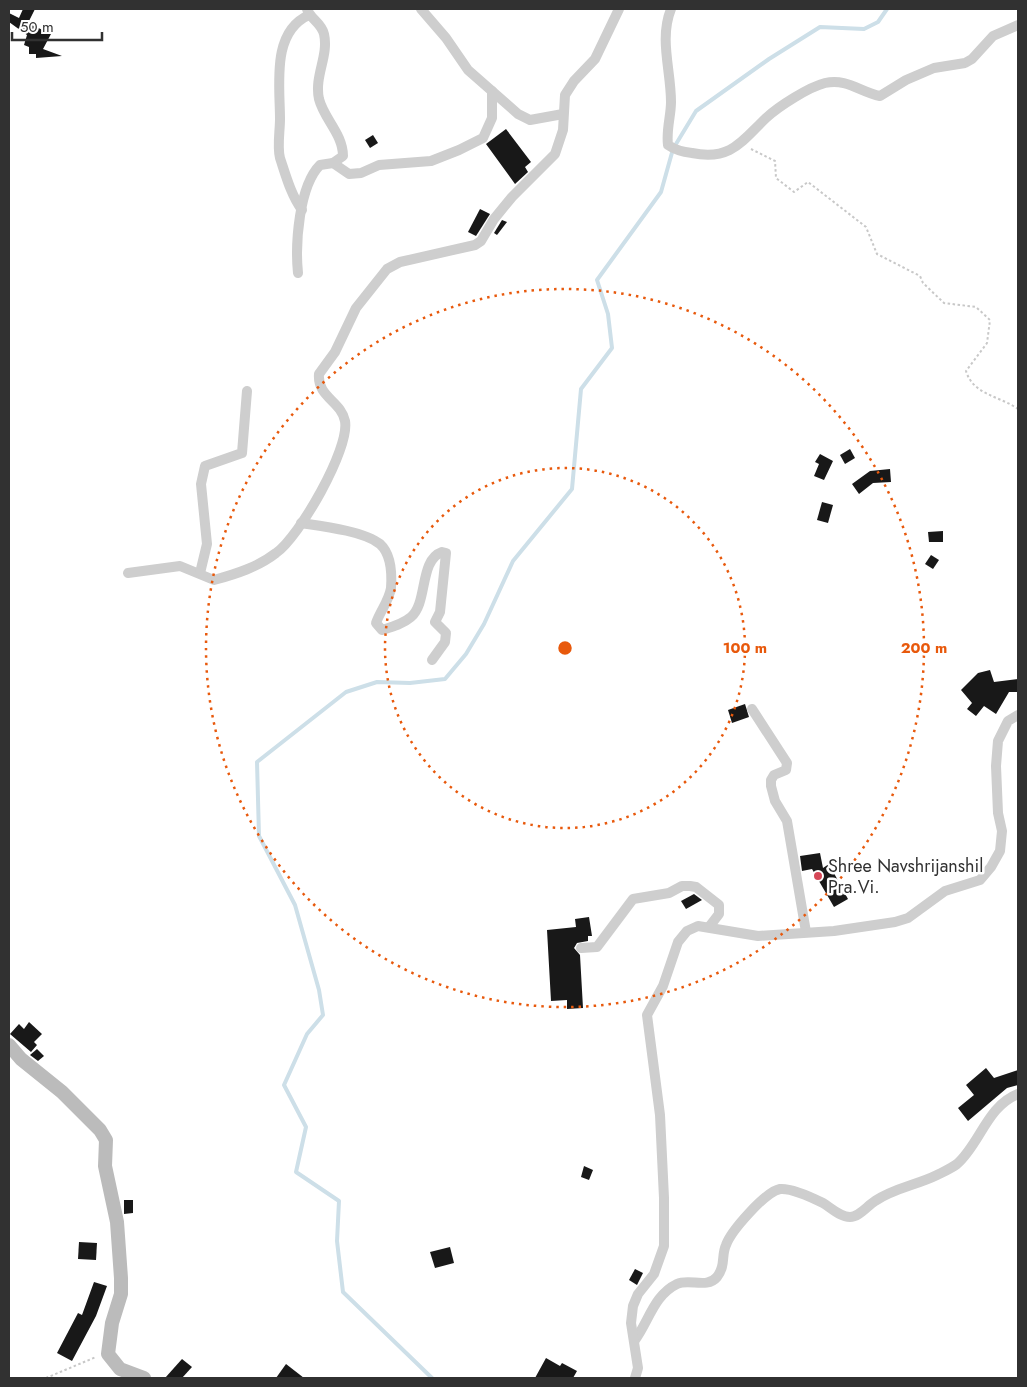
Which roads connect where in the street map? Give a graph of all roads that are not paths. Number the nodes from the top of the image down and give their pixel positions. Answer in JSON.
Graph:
{"nodes":[{"id":1,"x":421,"y":9,"type":"edge"},
{"id":2,"x":619,"y":9,"type":"edge"},
{"id":3,"x":671,"y":9,"type":"edge"},
{"id":4,"x":308,"y":12,"type":"edge"},
{"id":5,"x":1018,"y":25,"type":"edge"},
{"id":6,"x":492,"y":91,"type":"junction"},
{"id":7,"x":563,"y":114,"type":"junction"},
{"id":8,"x":333,"y":163,"type":"junction"},
{"id":9,"x":302,"y":210,"type":"junction"},
{"id":10,"x":298,"y":273,"type":"dead end"},
{"id":11,"x":247,"y":391,"type":"dead end"},
{"id":12,"x":301,"y":523,"type":"junction"},
{"id":13,"x":128,"y":573,"type":"dead end"},
{"id":14,"x":200,"y":574,"type":"junction"},
{"id":15,"x":432,"y":660,"type":"dead end"},
{"id":16,"x":752,"y":709,"type":"dead end"},
{"id":17,"x":1018,"y":715,"type":"edge"},
{"id":18,"x":709,"y":927,"type":"junction"},
{"id":19,"x":806,"y":932,"type":"junction"},
{"id":20,"x":581,"y":948,"type":"dead end"},
{"id":21,"x":9,"y":1045,"type":"edge"},
{"id":22,"x":1018,"y":1094,"type":"edge"},
{"id":23,"x":635,"y":1340,"type":"junction"},
{"id":24,"x":144,"y":1378,"type":"edge"},
{"id":25,"x":635,"y":1378,"type":"edge"}],
"edges":[{"from":1,"to":6,"type":"street"},
{"from":2,"to":7,"type":"street"},
{"from":3,"to":5,"type":"street"},
{"from":4,"to":8,"type":"street"},
{"from":4,"to":9,"type":"street"},
{"from":6,"to":7,"type":"street"},
{"from":6,"to":8,"type":"street"},
{"from":7,"to":12,"type":"street"},
{"from":8,"to":9,"type":"street"},
{"from":9,"to":10,"type":"street"},
{"from":11,"to":14,"type":"street"},
{"from":12,"to":14,"type":"street"},
{"from":12,"to":15,"type":"street"},
{"from":13,"to":14,"type":"street"},
{"from":16,"to":19,"type":"street"},
{"from":17,"to":19,"type":"street"},
{"from":18,"to":19,"type":"street"},
{"from":18,"to":20,"type":"street"},
{"from":18,"to":23,"type":"street"},
{"from":21,"to":24,"type":"street"},
{"from":22,"to":23,"type":"street"},
{"from":23,"to":25,"type":"street"}]}
